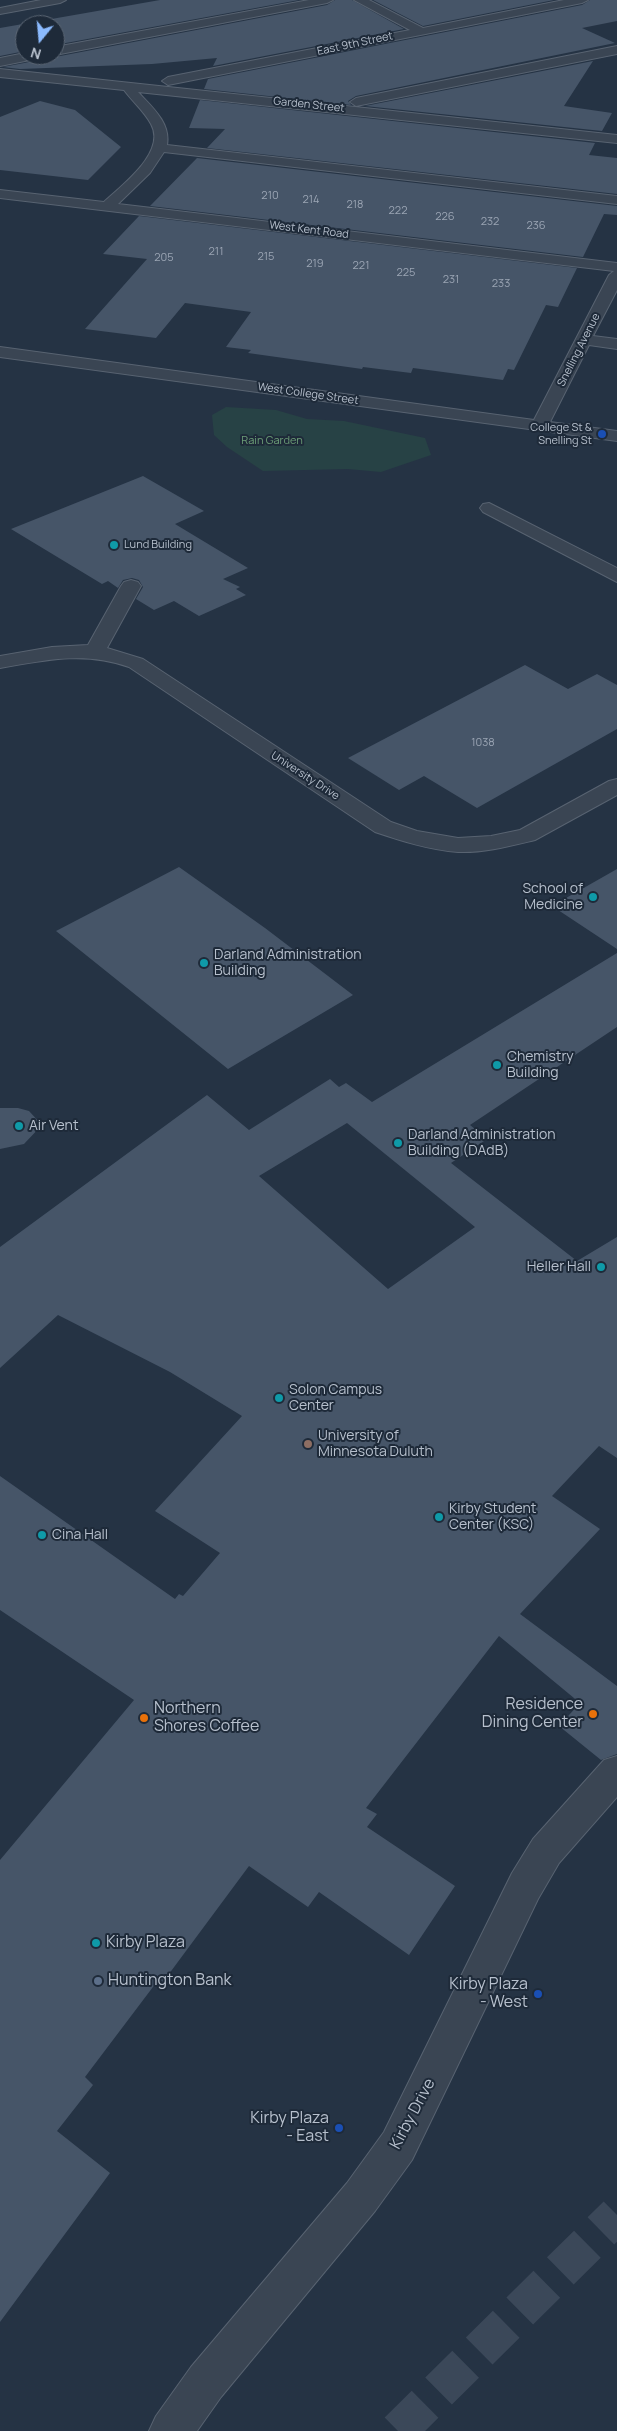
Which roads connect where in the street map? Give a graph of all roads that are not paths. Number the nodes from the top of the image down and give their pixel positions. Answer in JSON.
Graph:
{"nodes":[{"id":1,"x":60,"y":0,"type":"edge"},
{"id":2,"x":327,"y":0,"type":"edge"},
{"id":3,"x":360,"y":0,"type":"edge"},
{"id":4,"x":582,"y":0,"type":"edge"},
{"id":5,"x":0,"y":11,"type":"edge"},
{"id":6,"x":421,"y":31,"type":"junction"},
{"id":7,"x":65,"y":50,"type":"edge"},
{"id":8,"x":617,"y":50,"type":"edge"},
{"id":9,"x":15,"y":59,"type":"edge"},
{"id":10,"x":0,"y":62,"type":"edge"},
{"id":11,"x":0,"y":73,"type":"edge"},
{"id":12,"x":127,"y":86,"type":"junction"},
{"id":13,"x":331,"y":108,"type":"junction"},
{"id":14,"x":617,"y":139,"type":"edge"},
{"id":15,"x":161,"y":148,"type":"junction"},
{"id":16,"x":0,"y":194,"type":"edge"},
{"id":17,"x":617,"y":200,"type":"edge"},
{"id":18,"x":108,"y":206,"type":"junction"},
{"id":19,"x":617,"y":267,"type":"edge"},
{"id":20,"x":617,"y":274,"type":"edge"},
{"id":21,"x":584,"y":340,"type":"junction"},
{"id":22,"x":617,"y":344,"type":"edge"},
{"id":23,"x":0,"y":352,"type":"edge"},
{"id":24,"x":540,"y":425,"type":"junction"},
{"id":25,"x":617,"y":436,"type":"edge"},
{"id":26,"x":489,"y":508,"type":"dead end"},
{"id":27,"x":617,"y":576,"type":"edge"},
{"id":28,"x":131,"y":586,"type":"dead end"},
{"id":29,"x":95,"y":650,"type":"junction"},
{"id":30,"x":0,"y":662,"type":"edge"},
{"id":31,"x":617,"y":786,"type":"edge"},
{"id":32,"x":616,"y":1772,"type":"dead end"},
{"id":33,"x":171,"y":2431,"type":"edge"}],
"edges":[{"from":1,"to":5,"type":"street"},
{"from":2,"to":7,"type":"street"},
{"from":3,"to":6,"type":"street"},
{"from":4,"to":6,"type":"street","name":"East 9th Street"},
{"from":6,"to":12,"type":"street","name":"East 9th Street"},
{"from":8,"to":13,"type":"street"},
{"from":9,"to":10,"type":"street"},
{"from":11,"to":12,"type":"street","name":"Garden Street"},
{"from":12,"to":13,"type":"street","name":"Garden Street"},
{"from":12,"to":15,"type":"street"},
{"from":13,"to":14,"type":"street","name":"Garden Street"},
{"from":15,"to":17,"type":"street"},
{"from":15,"to":18,"type":"street"},
{"from":16,"to":18,"type":"street","name":"West Kent Road"},
{"from":18,"to":19,"type":"street","name":"West Kent Road"},
{"from":20,"to":21,"type":"street","name":"Snelling Avenue"},
{"from":21,"to":22,"type":"street"},
{"from":21,"to":24,"type":"street","name":"Snelling Avenue"},
{"from":23,"to":24,"type":"street","name":"West College Street"},
{"from":24,"to":25,"type":"street","name":"West College Street"},
{"from":26,"to":27,"type":"street"},
{"from":28,"to":29,"type":"street"},
{"from":29,"to":30,"type":"street","name":"University Drive"},
{"from":29,"to":31,"type":"street","name":"University Drive"},
{"from":32,"to":33,"type":"street","name":"Kirby Drive"}]}
